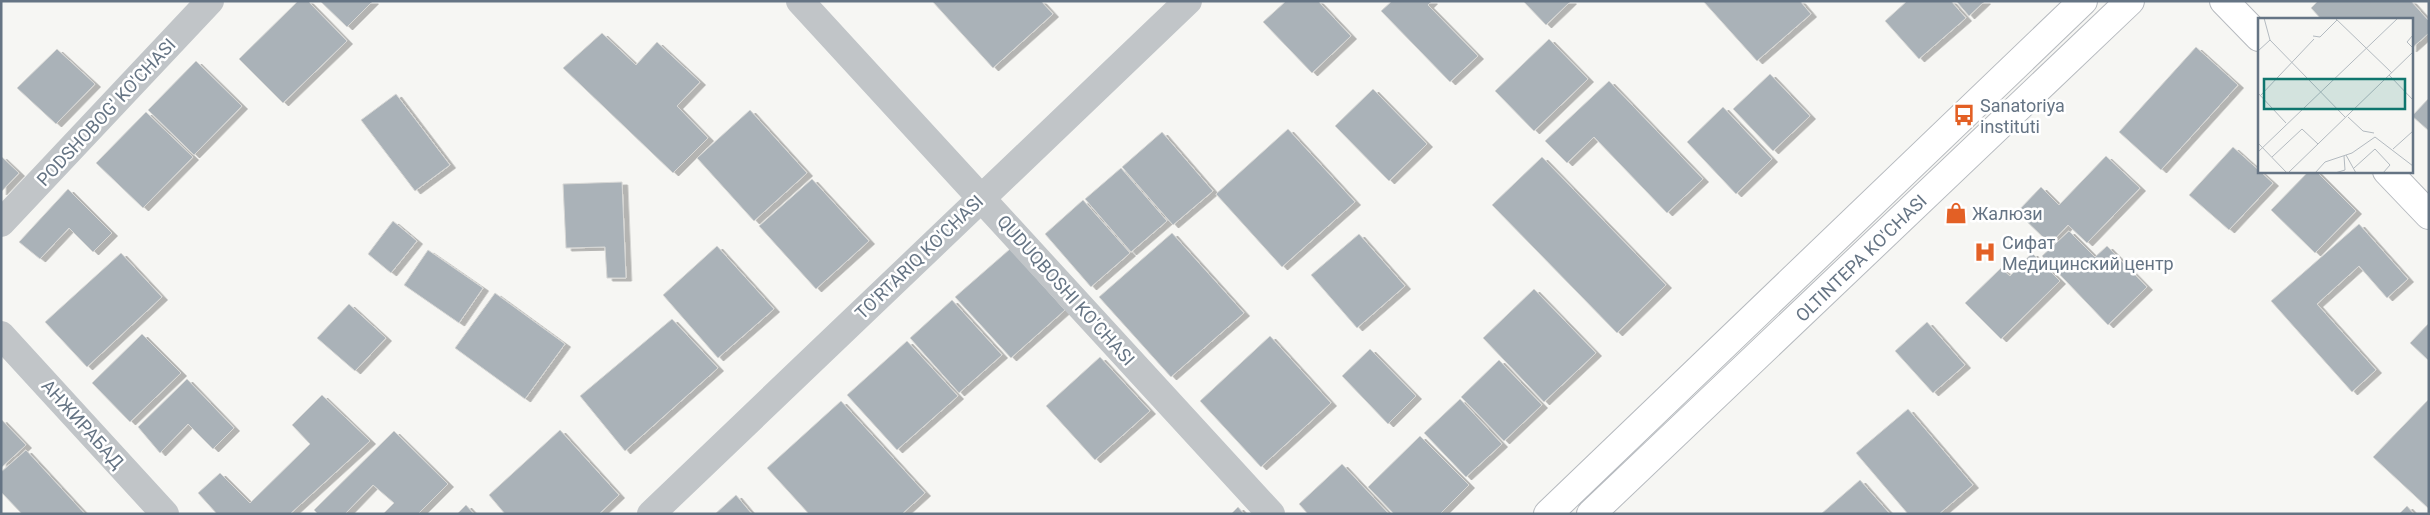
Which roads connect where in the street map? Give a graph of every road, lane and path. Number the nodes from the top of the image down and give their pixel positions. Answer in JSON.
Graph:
{"nodes":[{"id":1,"x":210,"y":1,"type":"edge"},
{"id":2,"x":800,"y":1,"type":"edge"},
{"id":3,"x":1188,"y":1,"type":"edge"},
{"id":4,"x":2084,"y":1,"type":"edge"},
{"id":5,"x":2130,"y":1,"type":"edge"},
{"id":6,"x":2224,"y":1,"type":"edge"},
{"id":7,"x":2258,"y":36,"type":"edge"},
{"id":8,"x":2388,"y":172,"type":"edge"},
{"id":9,"x":981,"y":197,"type":"junction"},
{"id":10,"x":2429,"y":215,"type":"edge"},
{"id":11,"x":1,"y":223,"type":"edge"},
{"id":12,"x":1,"y":335,"type":"edge"},
{"id":13,"x":164,"y":514,"type":"edge"},
{"id":14,"x":651,"y":514,"type":"edge"},
{"id":15,"x":1270,"y":514,"type":"edge"},
{"id":16,"x":1548,"y":514,"type":"edge"},
{"id":17,"x":1591,"y":514,"type":"edge"}],
"edges":[{"from":1,"to":11,"type":"street","name":"PODSHOBOG' KO'CHASI"},
{"from":2,"to":9,"type":"street","name":"QUDUQBOSHI KO'CHASI"},
{"from":3,"to":9,"type":"street","name":"TO'RTARIQ KO'CHASI"},
{"from":4,"to":16,"type":"main road","name":"OLTINTEPA KO'CHASI"},
{"from":5,"to":17,"type":"main road","name":"OLTINTEPA KO'CHASI"},
{"from":6,"to":7,"type":"main road"},
{"from":8,"to":10,"type":"main road"},
{"from":9,"to":14,"type":"street","name":"TO'RTARIQ KO'CHASI"},
{"from":9,"to":15,"type":"street","name":"QUDUQBOSHI KO'CHASI"},
{"from":12,"to":13,"type":"street","name":"АНЖИРАБАД"}]}
